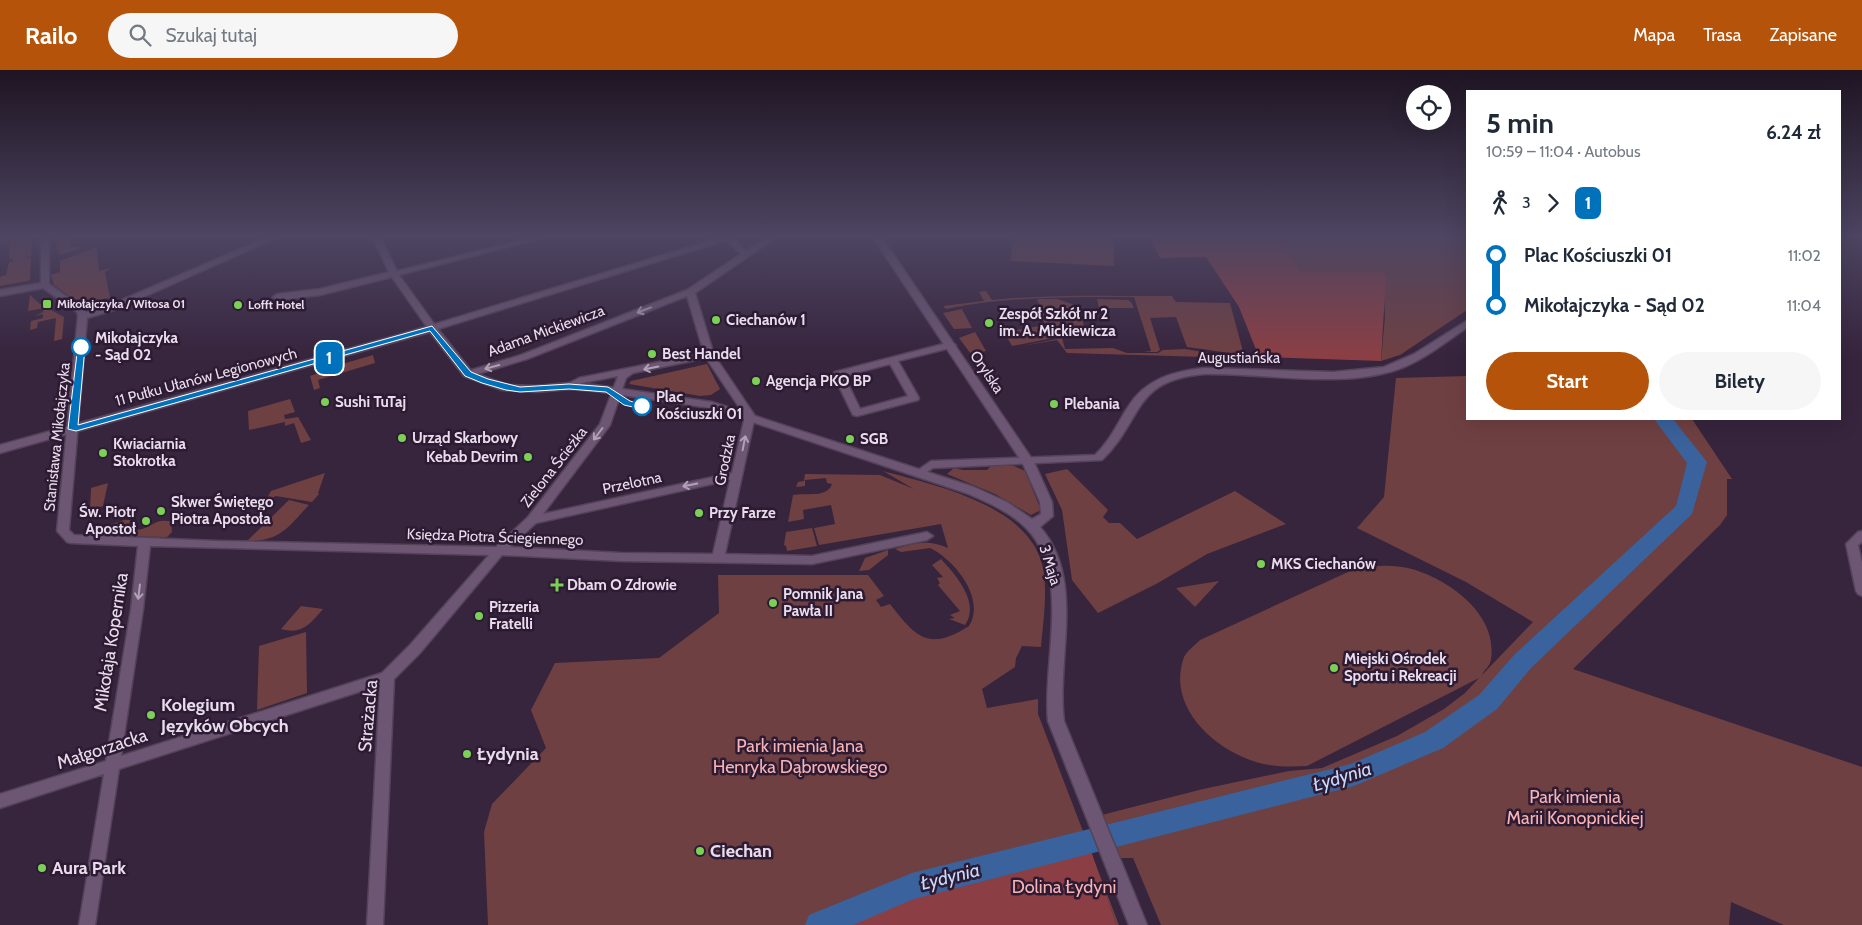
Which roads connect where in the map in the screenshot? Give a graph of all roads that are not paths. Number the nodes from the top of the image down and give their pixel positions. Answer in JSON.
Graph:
{"nodes":[{"id":1,"x":45,"y":276,"type":"edge"},
{"id":2,"x":185,"y":276,"type":"edge"},
{"id":3,"x":386,"y":276,"type":"edge"},
{"id":4,"x":395,"y":276,"type":"edge"},
{"id":5,"x":604,"y":276,"type":"edge"},
{"id":6,"x":714,"y":276,"type":"edge"},
{"id":7,"x":904,"y":276,"type":"edge"},
{"id":8,"x":45,"y":285,"type":"junction"},
{"id":9,"x":690,"y":292,"type":"junction"},
{"id":10,"x":0,"y":293,"type":"edge"},
{"id":11,"x":277,"y":297,"type":"dead end"},
{"id":12,"x":83,"y":316,"type":"junction"},
{"id":13,"x":1466,"y":324,"type":"edge"},
{"id":14,"x":432,"y":328,"type":"junction"},
{"id":15,"x":951,"y":345,"type":"junction"},
{"id":16,"x":710,"y":355,"type":"junction"},
{"id":17,"x":892,"y":358,"type":"junction"},
{"id":18,"x":628,"y":373,"type":"junction"},
{"id":19,"x":468,"y":374,"type":"junction"},
{"id":20,"x":569,"y":386,"type":"junction"},
{"id":21,"x":617,"y":390,"type":"junction"},
{"id":22,"x":750,"y":416,"type":"junction"},
{"id":23,"x":73,"y":429,"type":"junction"},
{"id":24,"x":0,"y":449,"type":"edge"},
{"id":25,"x":1028,"y":462,"type":"junction"},
{"id":26,"x":919,"y":473,"type":"junction"},
{"id":27,"x":738,"y":475,"type":"junction"},
{"id":28,"x":532,"y":520,"type":"junction"},
{"id":29,"x":1031,"y":526,"type":"junction"},
{"id":30,"x":63,"y":531,"type":"joint"},
{"id":31,"x":1862,"y":535,"type":"edge"},
{"id":32,"x":927,"y":536,"type":"dead end"},
{"id":33,"x":144,"y":543,"type":"junction"},
{"id":34,"x":499,"y":551,"type":"junction"},
{"id":35,"x":718,"y":559,"type":"junction"},
{"id":36,"x":1862,"y":591,"type":"edge"},
{"id":37,"x":387,"y":677,"type":"junction"},
{"id":38,"x":110,"y":766,"type":"junction"},
{"id":39,"x":0,"y":802,"type":"edge"},
{"id":40,"x":87,"y":925,"type":"edge"},
{"id":41,"x":375,"y":925,"type":"edge"},
{"id":42,"x":1138,"y":925,"type":"edge"}],
"edges":[{"from":1,"to":8,"type":"street"},
{"from":2,"to":12,"type":"street"},
{"from":3,"to":11,"type":"street"},
{"from":4,"to":14,"type":"street"},
{"from":5,"to":14,"type":"street","name":"11 Pułku Ułanów Legionowych"},
{"from":6,"to":9,"type":"street","name":"Adama Mickiewicza"},
{"from":7,"to":15,"type":"street","name":"Orylska"},
{"from":8,"to":10,"type":"street"},
{"from":8,"to":12,"type":"street"},
{"from":9,"to":16,"type":"street"},
{"from":9,"to":19,"type":"street","name":"Adama Mickiewicza","one_way":true},
{"from":12,"to":23,"type":"street","name":"Stanisława Mikołajczyka"},
{"from":13,"to":25,"type":"street","name":"Augustiańska"},
{"from":14,"to":19,"type":"street"},
{"from":14,"to":23,"type":"street","name":"11 Pułku Ułanów Legionowych"},
{"from":15,"to":17,"type":"street"},
{"from":15,"to":25,"type":"street","name":"Orylska"},
{"from":16,"to":18,"type":"street","one_way":true},
{"from":16,"to":22,"type":"street"},
{"from":17,"to":17,"type":"street"},
{"from":18,"to":20,"type":"street"},
{"from":18,"to":21,"type":"street","name":"Zielona Ścieżka"},
{"from":19,"to":20,"type":"street","name":"3 Maja"},
{"from":20,"to":21,"type":"street","name":"3 Maja"},
{"from":21,"to":22,"type":"street","name":"3 Maja"},
{"from":21,"to":28,"type":"street","name":"Zielona Ścieżka","one_way":true},
{"from":22,"to":26,"type":"street","name":"3 Maja"},
{"from":27,"to":22,"type":"street","name":"Grodzka","one_way":true},
{"from":23,"to":24,"type":"street","name":"11 Pułku Ułanów Legionowych"},
{"from":23,"to":30,"type":"street","name":"Stanisława Mikołajczyka"},
{"from":25,"to":26,"type":"street","name":"Augustiańska"},
{"from":25,"to":29,"type":"street","name":"Orylska"},
{"from":26,"to":29,"type":"street","name":"3 Maja"},
{"from":27,"to":28,"type":"street","name":"Przelotna","one_way":true},
{"from":27,"to":35,"type":"street","name":"Grodzka"},
{"from":28,"to":34,"type":"street","name":"Zielona Ścieżka"},
{"from":29,"to":42,"type":"street","name":"3 Maja"},
{"from":30,"to":33,"type":"street","name":"Księdza Piotra Ściegiennego"},
{"from":31,"to":36,"type":"street"},
{"from":32,"to":35,"type":"street","name":"Księdza Piotra Ściegiennego"},
{"from":33,"to":34,"type":"street","name":"Księdza Piotra Ściegiennego"},
{"from":33,"to":38,"type":"street","name":"Mikołaja Kopernika","one_way":true},
{"from":34,"to":35,"type":"street","name":"Księdza Piotra Ściegiennego"},
{"from":34,"to":37,"type":"street","name":"Strażacka"},
{"from":37,"to":38,"type":"street","name":"Małgorzacka"},
{"from":37,"to":41,"type":"street","name":"Strażacka"},
{"from":38,"to":39,"type":"street","name":"Małgorzacka"},
{"from":38,"to":40,"type":"street","name":"Mikołaja Kopernika"}]}
